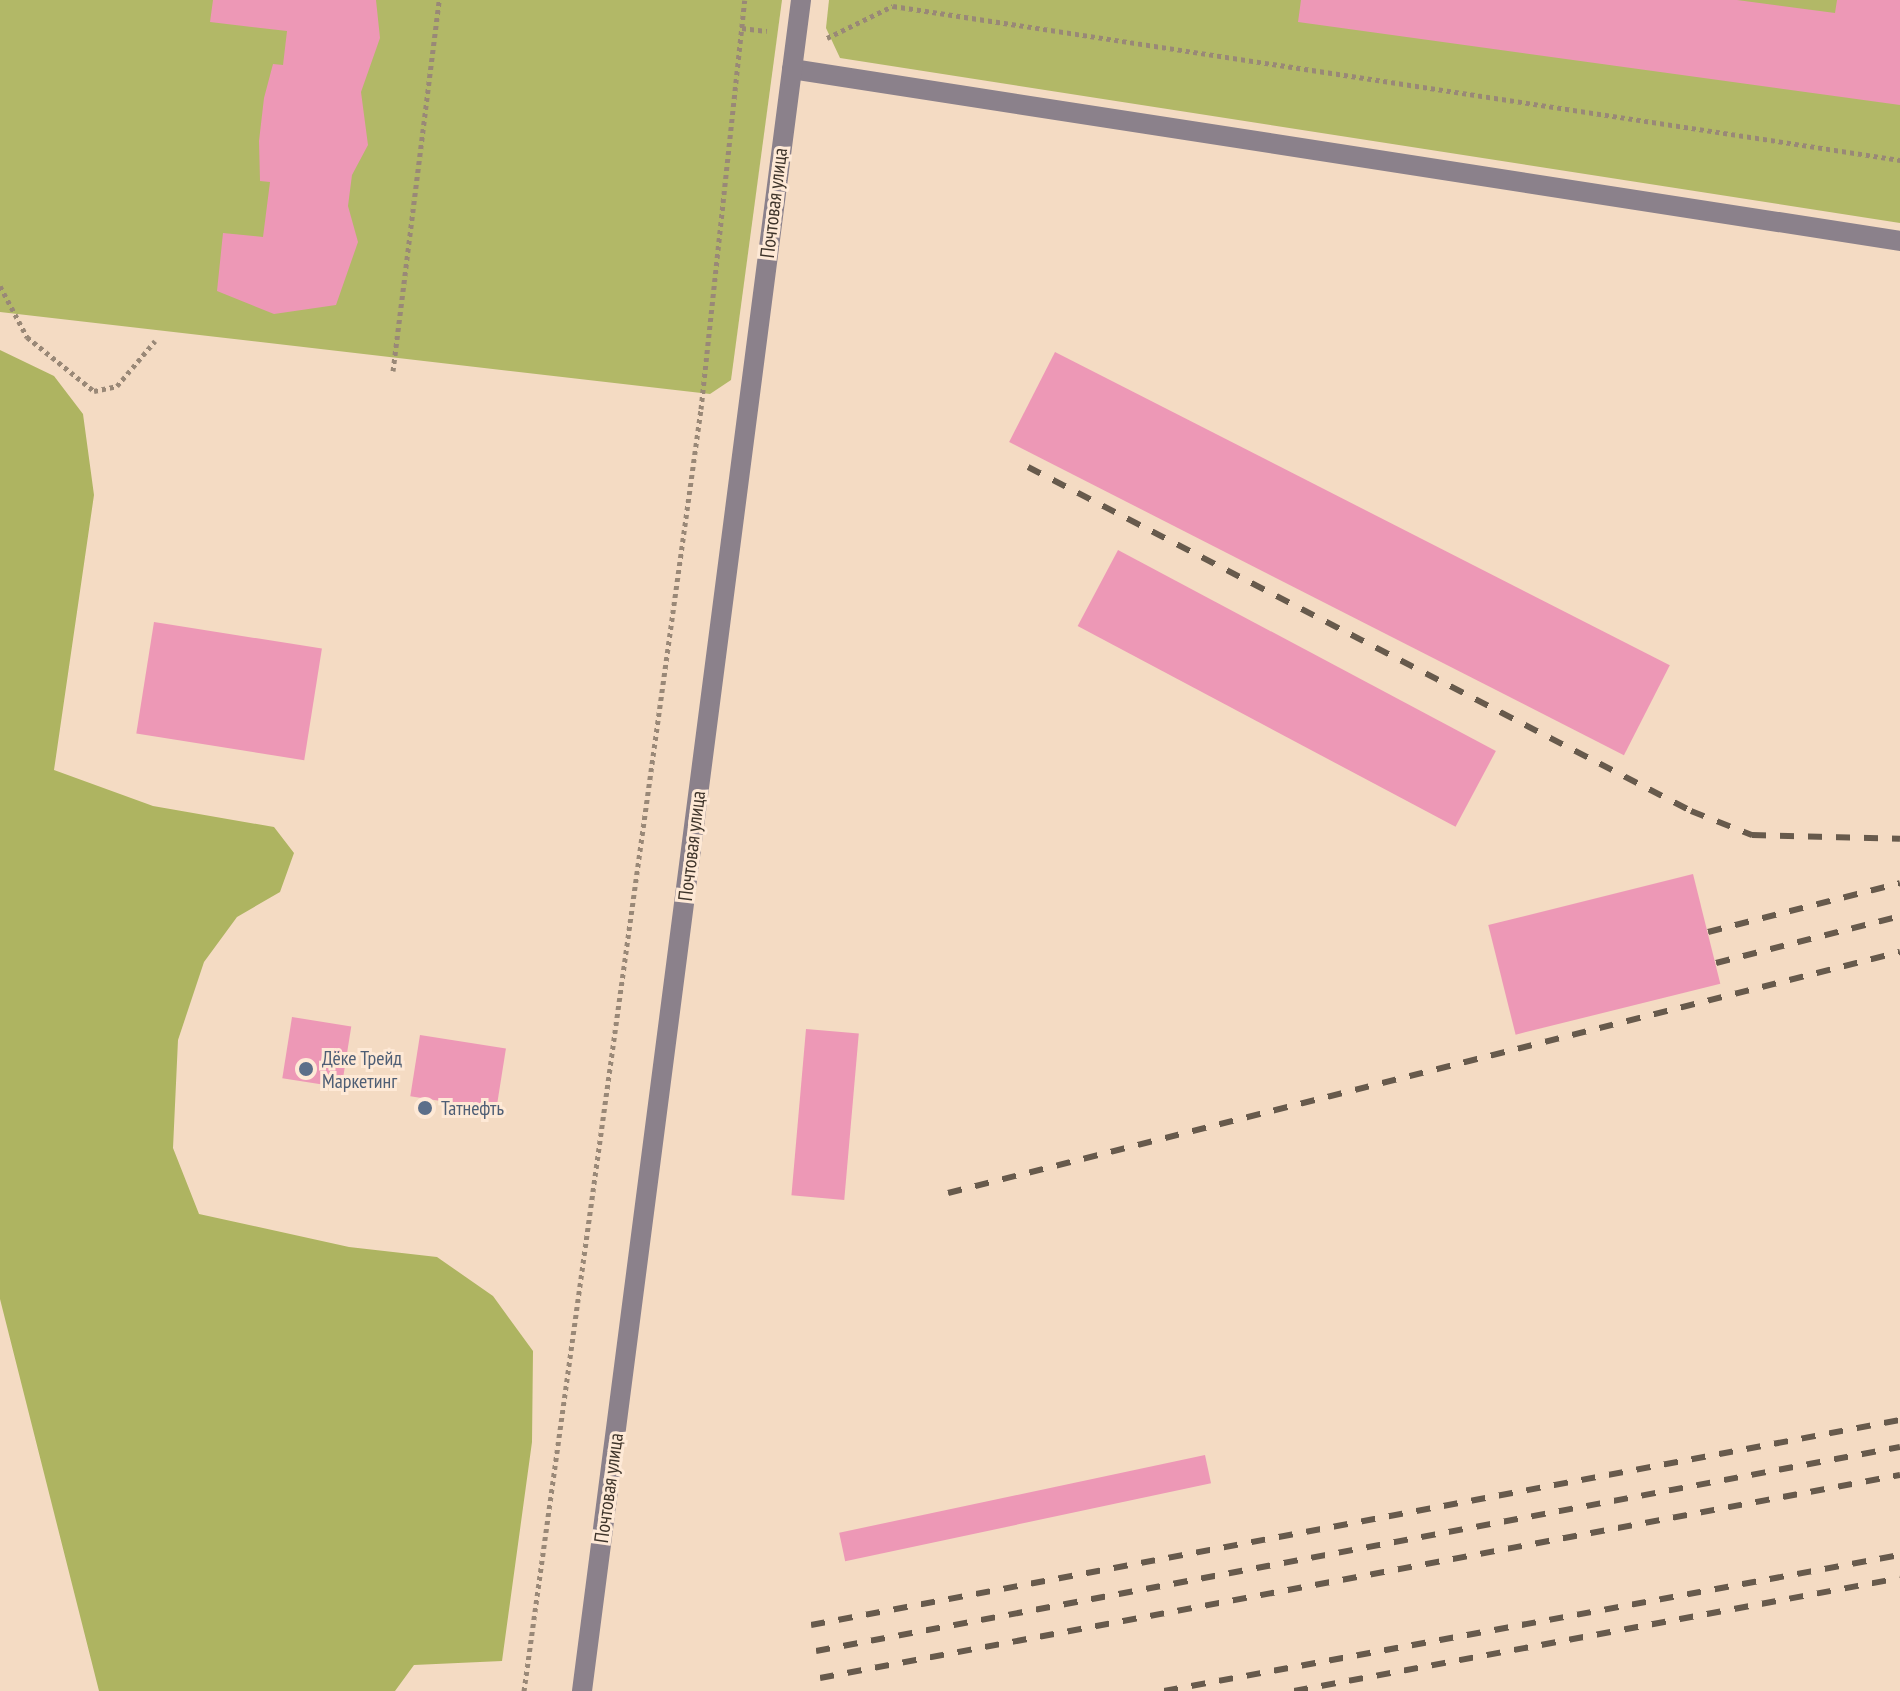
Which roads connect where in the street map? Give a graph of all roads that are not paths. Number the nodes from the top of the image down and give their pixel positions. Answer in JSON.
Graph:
{"nodes":[{"id":1,"x":801,"y":0,"type":"edge"},
{"id":2,"x":792,"y":69,"type":"junction"},
{"id":3,"x":1900,"y":241,"type":"edge"},
{"id":4,"x":582,"y":1691,"type":"edge"}],
"edges":[{"from":1,"to":2,"type":"street","name":"Почтовая улица"},
{"from":2,"to":3,"type":"street"},
{"from":2,"to":4,"type":"street","name":"Почтовая улица"}]}
